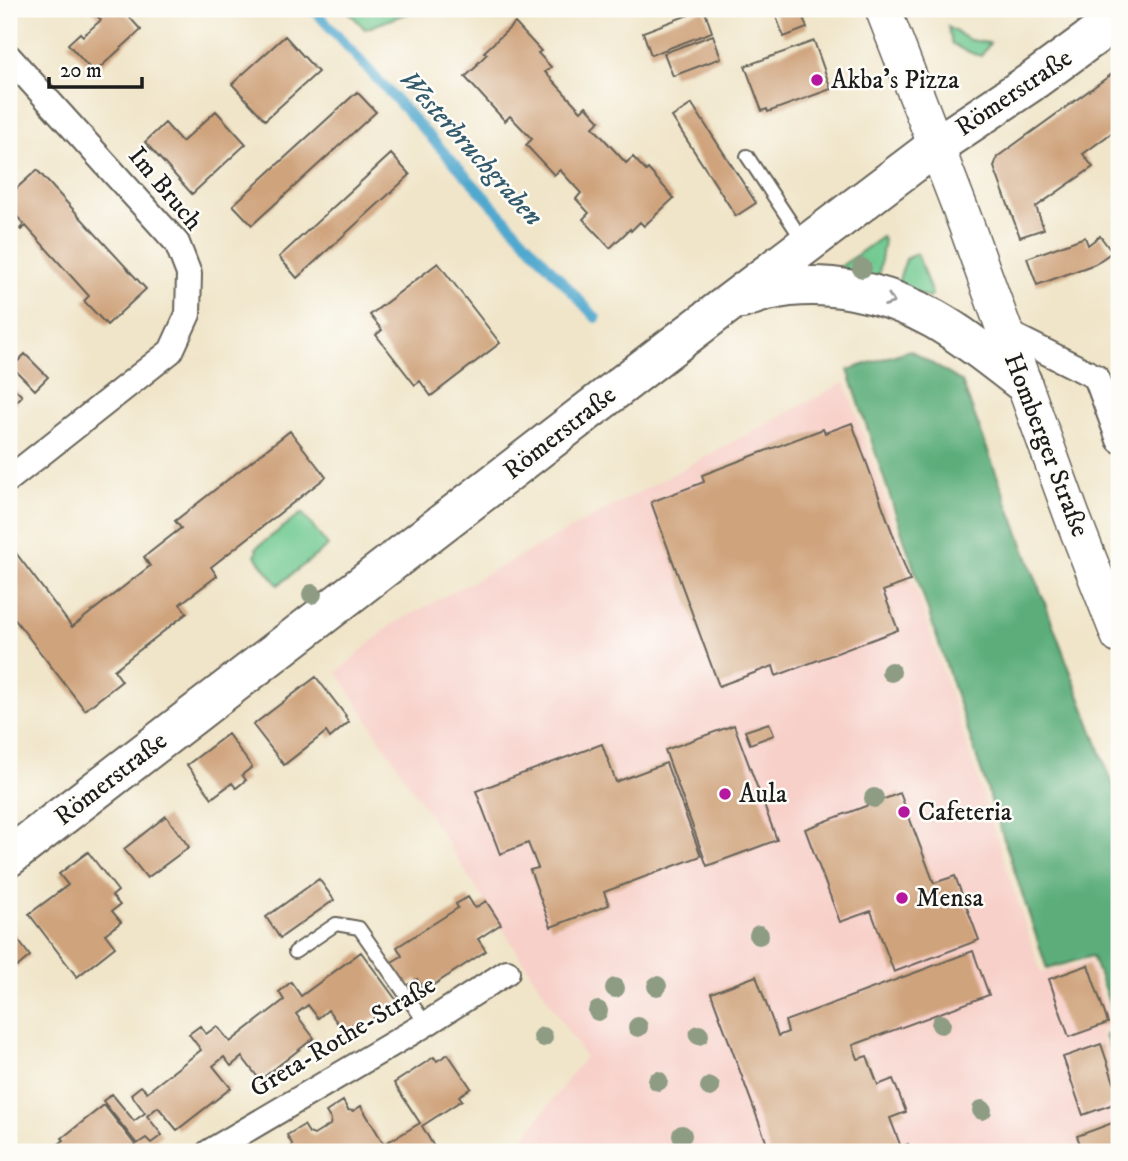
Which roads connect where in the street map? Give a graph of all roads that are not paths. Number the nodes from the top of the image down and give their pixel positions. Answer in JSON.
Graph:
{"nodes":[{"id":1,"x":883,"y":9,"type":"edge"},
{"id":2,"x":1110,"y":20,"type":"edge"},
{"id":3,"x":9,"y":57,"type":"edge"},
{"id":4,"x":936,"y":146,"type":"junction"},
{"id":5,"x":747,"y":156,"type":"dead end"},
{"id":6,"x":806,"y":245,"type":"junction"},
{"id":7,"x":730,"y":302,"type":"junction"},
{"id":8,"x":1004,"y":331,"type":"junction"},
{"id":9,"x":1022,"y":382,"type":"junction"},
{"id":10,"x":1119,"y":440,"type":"edge"},
{"id":11,"x":9,"y":479,"type":"edge"},
{"id":12,"x":1119,"y":636,"type":"edge"},
{"id":13,"x":9,"y":858,"type":"edge"},
{"id":14,"x":295,"y":952,"type":"dead end"},
{"id":15,"x":507,"y":972,"type":"dead end"},
{"id":16,"x":426,"y":1024,"type":"junction"},
{"id":17,"x":209,"y":1152,"type":"edge"}],
"edges":[{"from":1,"to":4,"type":"main road","name":"Homberger Straße"},
{"from":2,"to":4,"type":"main road","name":"Römerstraße"},
{"from":3,"to":11,"type":"street","name":"Im Bruch"},
{"from":4,"to":6,"type":"main road","name":"Römerstraße"},
{"from":4,"to":8,"type":"main road","name":"Homberger Straße"},
{"from":5,"to":6,"type":"lane"},
{"from":6,"to":7,"type":"main road","name":"Römerstraße"},
{"from":7,"to":9,"type":"main road","one_way":true},
{"from":7,"to":13,"type":"main road","name":"Römerstraße"},
{"from":8,"to":9,"type":"main road","name":"Homberger Straße"},
{"from":8,"to":10,"type":"street","name":"Homberger Straße"},
{"from":9,"to":12,"type":"main road","name":"Homberger Straße"},
{"from":14,"to":16,"type":"lane"},
{"from":15,"to":16,"type":"street","name":"Greta-Rothe-Straße"},
{"from":16,"to":17,"type":"street","name":"Greta-Rothe-Straße"}]}
